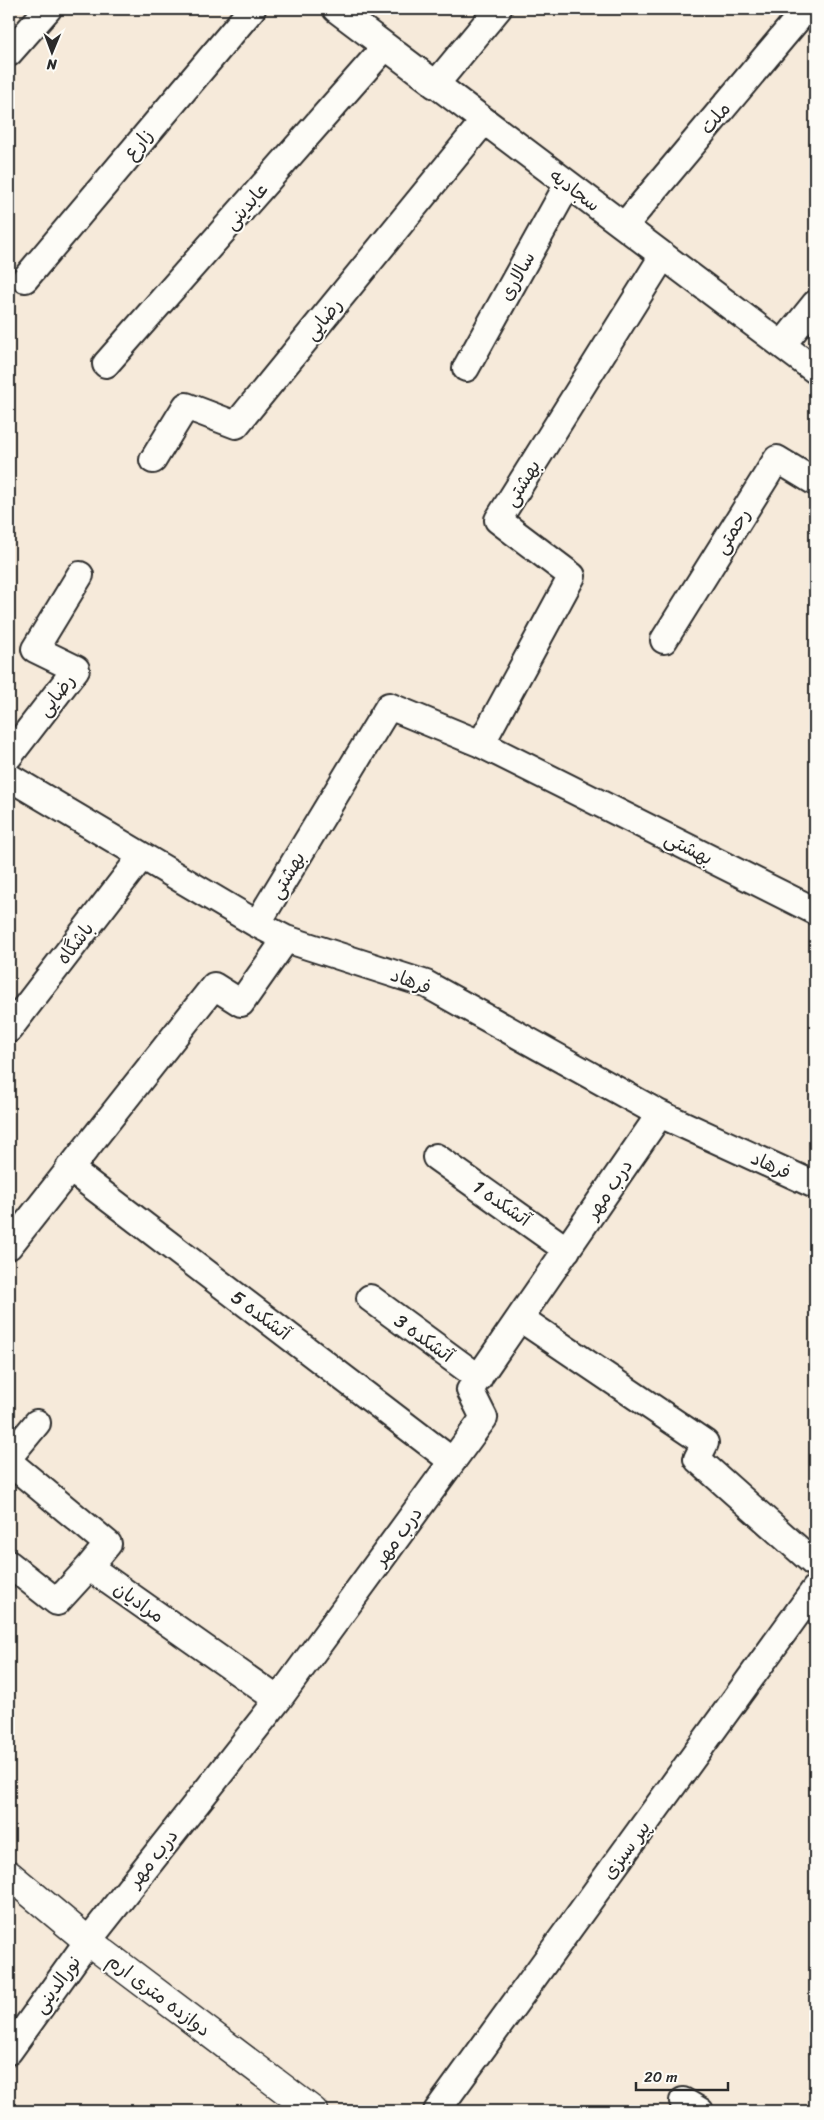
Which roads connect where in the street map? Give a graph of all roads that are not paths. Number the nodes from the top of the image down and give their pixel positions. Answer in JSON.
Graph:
{"nodes":[{"id":1,"x":48,"y":9,"type":"edge"},
{"id":2,"x":252,"y":9,"type":"edge"},
{"id":3,"x":336,"y":9,"type":"edge"},
{"id":4,"x":498,"y":9,"type":"edge"},
{"id":5,"x":806,"y":9,"type":"edge"},
{"id":6,"x":386,"y":47,"type":"junction"},
{"id":7,"x":9,"y":53,"type":"edge"},
{"id":8,"x":435,"y":84,"type":"junction"},
{"id":9,"x":484,"y":121,"type":"junction"},
{"id":10,"x":568,"y":184,"type":"junction"},
{"id":11,"x":624,"y":226,"type":"junction"},
{"id":12,"x":663,"y":256,"type":"junction"},
{"id":13,"x":25,"y":279,"type":"dead end"},
{"id":14,"x":815,"y":304,"type":"edge"},
{"id":15,"x":782,"y":345,"type":"junction"},
{"id":16,"x":106,"y":364,"type":"dead end"},
{"id":17,"x":466,"y":368,"type":"dead end"},
{"id":18,"x":815,"y":370,"type":"edge"},
{"id":19,"x":153,"y":460,"type":"dead end"},
{"id":20,"x":815,"y":482,"type":"edge"},
{"id":21,"x":80,"y":575,"type":"dead end"},
{"id":22,"x":664,"y":640,"type":"dead end"},
{"id":23,"x":481,"y":744,"type":"junction"},
{"id":24,"x":9,"y":756,"type":"edge"},
{"id":25,"x":9,"y":777,"type":"edge"},
{"id":26,"x":142,"y":856,"type":"junction"},
{"id":27,"x":815,"y":911,"type":"edge"},
{"id":28,"x":257,"y":924,"type":"junction"},
{"id":29,"x":286,"y":938,"type":"junction"},
{"id":30,"x":9,"y":1030,"type":"edge"},
{"id":31,"x":660,"y":1114,"type":"junction"},
{"id":32,"x":436,"y":1157,"type":"dead end"},
{"id":33,"x":70,"y":1168,"type":"junction"},
{"id":34,"x":815,"y":1185,"type":"edge"},
{"id":35,"x":9,"y":1246,"type":"edge"},
{"id":36,"x":567,"y":1250,"type":"junction"},
{"id":37,"x":370,"y":1298,"type":"dead end"},
{"id":38,"x":520,"y":1318,"type":"junction"},
{"id":39,"x":479,"y":1378,"type":"junction"},
{"id":40,"x":37,"y":1423,"type":"dead end"},
{"id":41,"x":9,"y":1457,"type":"edge"},
{"id":42,"x":452,"y":1461,"type":"junction"},
{"id":43,"x":9,"y":1462,"type":"edge"},
{"id":44,"x":9,"y":1564,"type":"edge"},
{"id":45,"x":815,"y":1564,"type":"edge"},
{"id":46,"x":89,"y":1567,"type":"junction"},
{"id":47,"x":815,"y":1589,"type":"edge"},
{"id":48,"x":278,"y":1700,"type":"junction"},
{"id":49,"x":9,"y":1875,"type":"edge"},
{"id":50,"x":88,"y":1942,"type":"junction"},
{"id":51,"x":9,"y":2052,"type":"edge"},
{"id":52,"x":313,"y":2111,"type":"edge"},
{"id":53,"x":437,"y":2111,"type":"edge"}],
"edges":[{"from":1,"to":7,"type":"street"},
{"from":2,"to":13,"type":"street","name":"زارع"},
{"from":3,"to":6,"type":"street","name":"سجادیه"},
{"from":4,"to":8,"type":"street"},
{"from":5,"to":11,"type":"street","name":"ملت"},
{"from":6,"to":8,"type":"street","name":"سجادیه"},
{"from":6,"to":16,"type":"street","name":"عابدینی"},
{"from":8,"to":9,"type":"street","name":"سجادیه"},
{"from":9,"to":10,"type":"street","name":"سجادیه"},
{"from":9,"to":19,"type":"street","name":"رضایی"},
{"from":10,"to":11,"type":"street","name":"سجادیه"},
{"from":10,"to":17,"type":"street","name":"سالاری"},
{"from":11,"to":12,"type":"street","name":"سجادیه"},
{"from":12,"to":15,"type":"street","name":"سجادیه"},
{"from":12,"to":23,"type":"street","name":"بهشتی"},
{"from":14,"to":15,"type":"street"},
{"from":15,"to":18,"type":"street","name":"سجادیه"},
{"from":20,"to":22,"type":"street","name":"رحمتی"},
{"from":21,"to":24,"type":"street","name":"رضایی"},
{"from":23,"to":27,"type":"street","name":"بهشتی"},
{"from":23,"to":28,"type":"street","name":"بهشتی"},
{"from":25,"to":26,"type":"street","name":"فرهاد"},
{"from":26,"to":28,"type":"street","name":"فرهاد"},
{"from":26,"to":30,"type":"street","name":"باشگاه"},
{"from":28,"to":29,"type":"street","name":"فرهاد"},
{"from":29,"to":31,"type":"street","name":"فرهاد"},
{"from":29,"to":33,"type":"street"},
{"from":31,"to":34,"type":"street","name":"فرهاد"},
{"from":31,"to":36,"type":"street","name":"درب مهر"},
{"from":32,"to":36,"type":"street","name":"آتشکده 1"},
{"from":33,"to":35,"type":"street"},
{"from":33,"to":42,"type":"street","name":"آتشکده 5"},
{"from":36,"to":38,"type":"street","name":"درب مهر"},
{"from":37,"to":39,"type":"street","name":"آتشکده 3"},
{"from":38,"to":39,"type":"street","name":"درب مهر"},
{"from":38,"to":45,"type":"street"},
{"from":39,"to":42,"type":"street","name":"درب مهر"},
{"from":40,"to":41,"type":"street"},
{"from":42,"to":48,"type":"street","name":"درب مهر"},
{"from":43,"to":46,"type":"street"},
{"from":44,"to":46,"type":"street"},
{"from":46,"to":48,"type":"street","name":"مرادیان"},
{"from":47,"to":53,"type":"street","name":"پیر سبزی"},
{"from":48,"to":50,"type":"street","name":"درب مهر"},
{"from":49,"to":50,"type":"street","name":"دوازده متری ارم"},
{"from":50,"to":51,"type":"street","name":"نورالدینی"},
{"from":50,"to":52,"type":"street","name":"دوازده متری ارم"}]}
